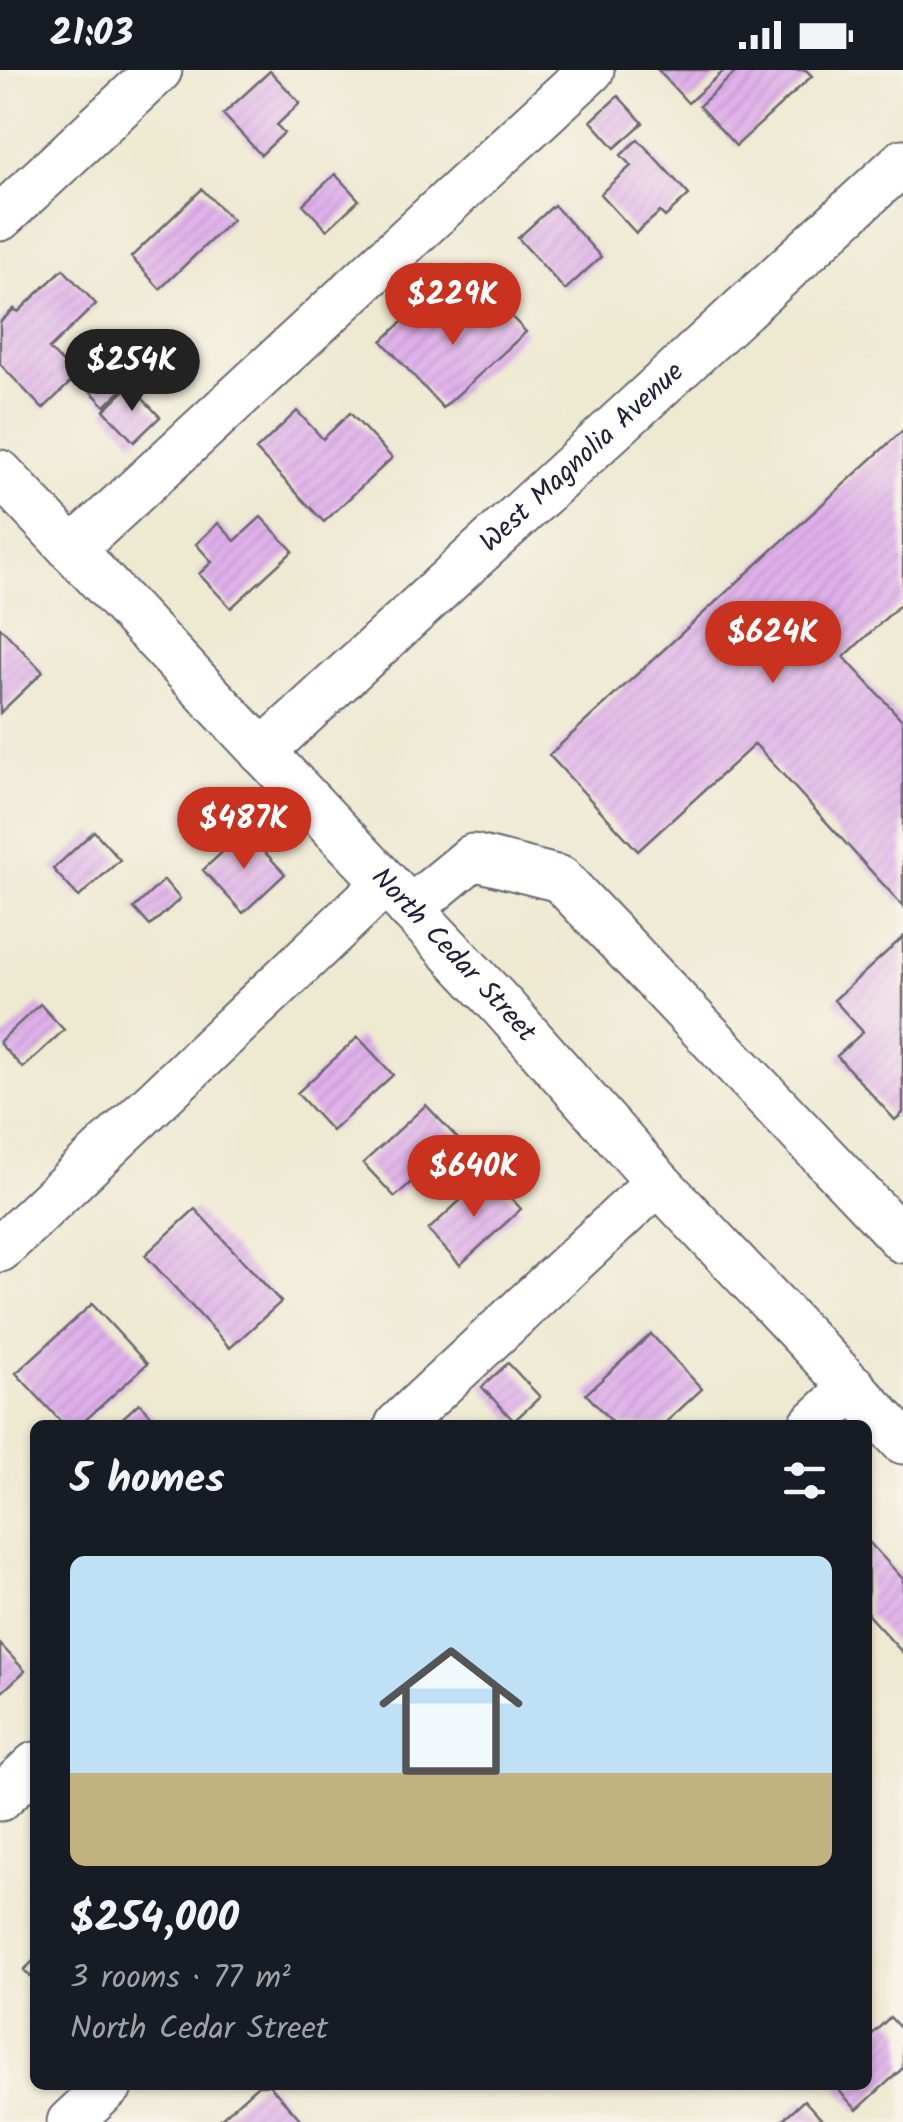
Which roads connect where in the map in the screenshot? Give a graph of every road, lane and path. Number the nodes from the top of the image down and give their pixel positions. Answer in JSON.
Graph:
{"nodes":[{"id":1,"x":159,"y":70,"type":"edge"},
{"id":2,"x":591,"y":70,"type":"edge"},
{"id":3,"x":903,"y":162,"type":"edge"},
{"id":4,"x":0,"y":218,"type":"edge"},
{"id":5,"x":0,"y":473,"type":"edge"},
{"id":6,"x":72,"y":550,"type":"junction"},
{"id":7,"x":262,"y":752,"type":"junction"},
{"id":8,"x":398,"y":896,"type":"junction"},
{"id":9,"x":658,"y":1182,"type":"junction"},
{"id":10,"x":903,"y":1240,"type":"edge"},
{"id":11,"x":0,"y":1249,"type":"edge"},
{"id":12,"x":853,"y":1387,"type":"junction"},
{"id":13,"x":403,"y":1420,"type":"edge"},
{"id":14,"x":817,"y":1420,"type":"edge"},
{"id":15,"x":903,"y":1441,"type":"edge"},
{"id":16,"x":30,"y":1770,"type":"edge"},
{"id":17,"x":0,"y":1798,"type":"edge"},
{"id":18,"x":105,"y":2090,"type":"edge"},
{"id":19,"x":70,"y":2122,"type":"edge"}],
"edges":[{"from":1,"to":4,"type":"street"},
{"from":2,"to":6,"type":"street"},
{"from":3,"to":7,"type":"street","name":"West Magnolia Avenue"},
{"from":5,"to":6,"type":"street","name":"North Cedar Street"},
{"from":6,"to":7,"type":"street","name":"North Cedar Street"},
{"from":7,"to":8,"type":"street","name":"North Cedar Street"},
{"from":8,"to":9,"type":"street","name":"North Cedar Street"},
{"from":8,"to":10,"type":"street"},
{"from":8,"to":11,"type":"street"},
{"from":9,"to":12,"type":"street","name":"North Cedar Street"},
{"from":9,"to":13,"type":"street"},
{"from":12,"to":14,"type":"street"},
{"from":12,"to":15,"type":"street","name":"North Cedar Street"},
{"from":16,"to":17,"type":"street"},
{"from":18,"to":19,"type":"street"}]}
